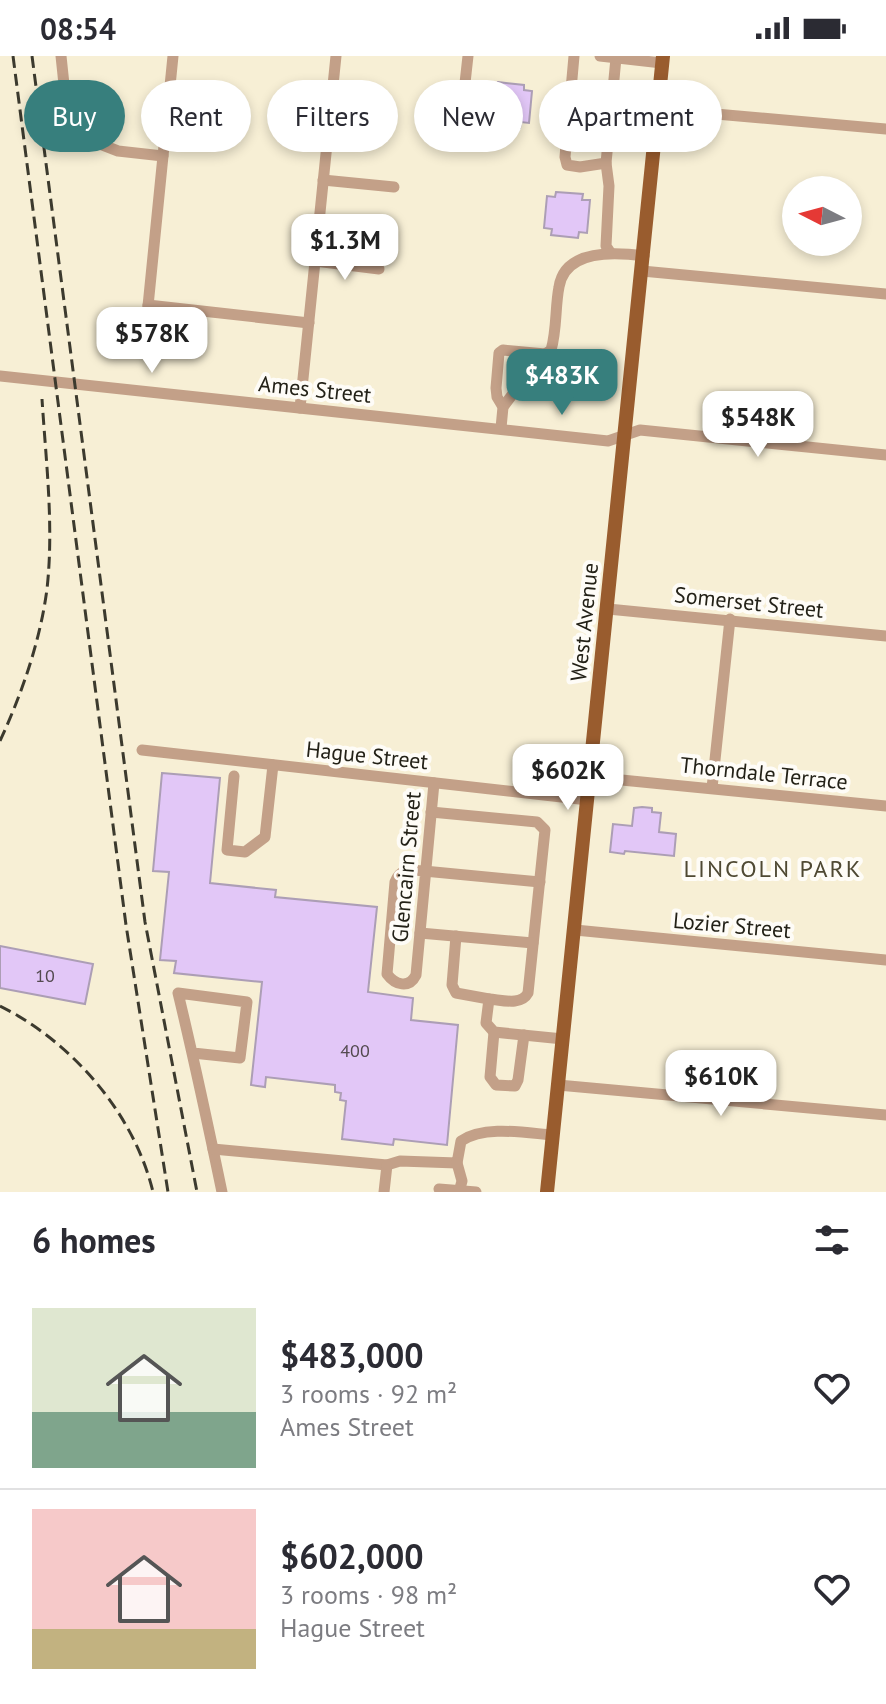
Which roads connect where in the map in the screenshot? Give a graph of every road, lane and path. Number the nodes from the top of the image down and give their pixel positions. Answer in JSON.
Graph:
{"nodes":[{"id":1,"x":61,"y":56,"type":"edge"},
{"id":2,"x":173,"y":56,"type":"edge"},
{"id":3,"x":336,"y":56,"type":"edge"},
{"id":4,"x":468,"y":56,"type":"edge"},
{"id":5,"x":574,"y":56,"type":"edge"},
{"id":6,"x":600,"y":56,"type":"edge"},
{"id":7,"x":616,"y":58,"type":"edge"},
{"id":8,"x":663,"y":59,"type":"edge"},
{"id":9,"x":465,"y":80,"type":"edge"},
{"id":10,"x":661,"y":80,"type":"edge"},
{"id":11,"x":722,"y":115,"type":"edge"},
{"id":12,"x":886,"y":129,"type":"edge"},
{"id":13,"x":655,"y":152,"type":"edge"},
{"id":14,"x":163,"y":156,"type":"junction"},
{"id":15,"x":606,"y":163,"type":"junction"},
{"id":16,"x":323,"y":180,"type":"junction"},
{"id":17,"x":394,"y":187,"type":"dead end"},
{"id":18,"x":610,"y":252,"type":"junction"},
{"id":19,"x":644,"y":256,"type":"junction"},
{"id":20,"x":315,"y":261,"type":"junction"},
{"id":21,"x":379,"y":269,"type":"dead end"},
{"id":22,"x":642,"y":271,"type":"junction"},
{"id":23,"x":886,"y":294,"type":"edge"},
{"id":24,"x":148,"y":305,"type":"junction"},
{"id":25,"x":309,"y":323,"type":"junction"},
{"id":26,"x":144,"y":346,"type":"dead end"},
{"id":27,"x":545,"y":354,"type":"junction"},
{"id":28,"x":0,"y":376,"type":"edge"},
{"id":29,"x":503,"y":407,"type":"junction"},
{"id":30,"x":300,"y":408,"type":"junction"},
{"id":31,"x":501,"y":428,"type":"junction"},
{"id":32,"x":626,"y":435,"type":"junction"},
{"id":33,"x":886,"y":455,"type":"edge"},
{"id":34,"x":608,"y":609,"type":"junction"},
{"id":35,"x":730,"y":619,"type":"junction"},
{"id":36,"x":886,"y":636,"type":"edge"},
{"id":37,"x":142,"y":750,"type":"dead end"},
{"id":38,"x":273,"y":765,"type":"junction"},
{"id":39,"x":234,"y":776,"type":"dead end"},
{"id":40,"x":591,"y":777,"type":"junction"},
{"id":41,"x":434,"y":783,"type":"junction"},
{"id":42,"x":712,"y":788,"type":"junction"},
{"id":43,"x":588,"y":800,"type":"junction"},
{"id":44,"x":886,"y":806,"type":"edge"},
{"id":45,"x":431,"y":812,"type":"junction"},
{"id":46,"x":424,"y":871,"type":"junction"},
{"id":47,"x":540,"y":882,"type":"junction"},
{"id":48,"x":575,"y":930,"type":"junction"},
{"id":49,"x":420,"y":933,"type":"junction"},
{"id":50,"x":456,"y":936,"type":"junction"},
{"id":51,"x":533,"y":943,"type":"junction"},
{"id":52,"x":886,"y":960,"type":"edge"},
{"id":53,"x":489,"y":999,"type":"junction"},
{"id":54,"x":494,"y":1032,"type":"junction"},
{"id":55,"x":524,"y":1035,"type":"junction"},
{"id":56,"x":563,"y":1039,"type":"junction"},
{"id":57,"x":193,"y":1053,"type":"junction"},
{"id":58,"x":558,"y":1085,"type":"junction"},
{"id":59,"x":886,"y":1115,"type":"edge"},
{"id":60,"x":553,"y":1135,"type":"junction"},
{"id":61,"x":213,"y":1149,"type":"junction"},
{"id":62,"x":457,"y":1163,"type":"junction"},
{"id":63,"x":387,"y":1165,"type":"junction"},
{"id":64,"x":439,"y":1189,"type":"dead end"},
{"id":65,"x":460,"y":1191,"type":"edge"},
{"id":66,"x":222,"y":1192,"type":"edge"},
{"id":67,"x":384,"y":1192,"type":"edge"},
{"id":68,"x":476,"y":1192,"type":"edge"},
{"id":69,"x":547,"y":1192,"type":"edge"}],
"edges":[{"from":1,"to":14,"type":"street"},
{"from":2,"to":14,"type":"street"},
{"from":3,"to":16,"type":"street"},
{"from":4,"to":9,"type":"street"},
{"from":5,"to":15,"type":"street"},
{"from":6,"to":7,"type":"street"},
{"from":7,"to":8,"type":"street"},
{"from":7,"to":15,"type":"street"},
{"from":8,"to":10,"type":"main road","name":"West Avenue"},
{"from":11,"to":12,"type":"street"},
{"from":13,"to":19,"type":"main road","name":"West Avenue"},
{"from":14,"to":24,"type":"street"},
{"from":15,"to":18,"type":"street"},
{"from":16,"to":17,"type":"street"},
{"from":16,"to":20,"type":"street"},
{"from":18,"to":19,"type":"street"},
{"from":18,"to":27,"type":"street"},
{"from":19,"to":22,"type":"main road","name":"West Avenue"},
{"from":20,"to":21,"type":"street"},
{"from":20,"to":25,"type":"street"},
{"from":22,"to":23,"type":"street"},
{"from":22,"to":32,"type":"main road","name":"West Avenue"},
{"from":24,"to":25,"type":"street"},
{"from":24,"to":26,"type":"street"},
{"from":25,"to":30,"type":"street"},
{"from":27,"to":29,"type":"street"},
{"from":27,"to":29,"type":"street"},
{"from":28,"to":30,"type":"street","name":"Ames Street"},
{"from":29,"to":31,"type":"street"},
{"from":30,"to":31,"type":"street","name":"Ames Street"},
{"from":31,"to":32,"type":"street","name":"Ames Street"},
{"from":32,"to":33,"type":"street","name":"Ames Street"},
{"from":32,"to":34,"type":"main road","name":"West Avenue"},
{"from":34,"to":35,"type":"street","name":"Somerset Street"},
{"from":34,"to":40,"type":"main road","name":"West Avenue"},
{"from":35,"to":36,"type":"street","name":"Somerset Street"},
{"from":35,"to":42,"type":"street"},
{"from":37,"to":38,"type":"street","name":"Hague Street"},
{"from":38,"to":39,"type":"street"},
{"from":38,"to":41,"type":"street","name":"Hague Street"},
{"from":40,"to":42,"type":"street","name":"Thorndale Terrace"},
{"from":40,"to":43,"type":"main road","name":"West Avenue"},
{"from":41,"to":43,"type":"street","name":"Hague Street"},
{"from":41,"to":45,"type":"street","name":"Glencairn Street"},
{"from":42,"to":44,"type":"street","name":"Thorndale Terrace"},
{"from":43,"to":48,"type":"main road","name":"West Avenue"},
{"from":45,"to":46,"type":"street","name":"Glencairn Street"},
{"from":45,"to":47,"type":"street"},
{"from":46,"to":47,"type":"street"},
{"from":46,"to":49,"type":"street","name":"Glencairn Street"},
{"from":46,"to":49,"type":"street","name":"Glencairn Street"},
{"from":47,"to":51,"type":"street"},
{"from":48,"to":52,"type":"street","name":"Lozier Street"},
{"from":48,"to":56,"type":"main road","name":"West Avenue"},
{"from":49,"to":50,"type":"street"},
{"from":50,"to":51,"type":"street"},
{"from":50,"to":53,"type":"street"},
{"from":51,"to":53,"type":"street"},
{"from":53,"to":54,"type":"street"},
{"from":54,"to":55,"type":"street"},
{"from":54,"to":55,"type":"street"},
{"from":55,"to":56,"type":"street"},
{"from":56,"to":58,"type":"main road","name":"West Avenue"},
{"from":57,"to":57,"type":"street"},
{"from":57,"to":61,"type":"street"},
{"from":58,"to":59,"type":"street"},
{"from":58,"to":60,"type":"main road","name":"West Avenue"},
{"from":60,"to":62,"type":"street"},
{"from":60,"to":69,"type":"main road","name":"West Avenue"},
{"from":61,"to":63,"type":"street"},
{"from":61,"to":66,"type":"street"},
{"from":62,"to":63,"type":"street"},
{"from":62,"to":65,"type":"street"},
{"from":63,"to":67,"type":"street"},
{"from":64,"to":65,"type":"street"},
{"from":65,"to":68,"type":"street"}]}
